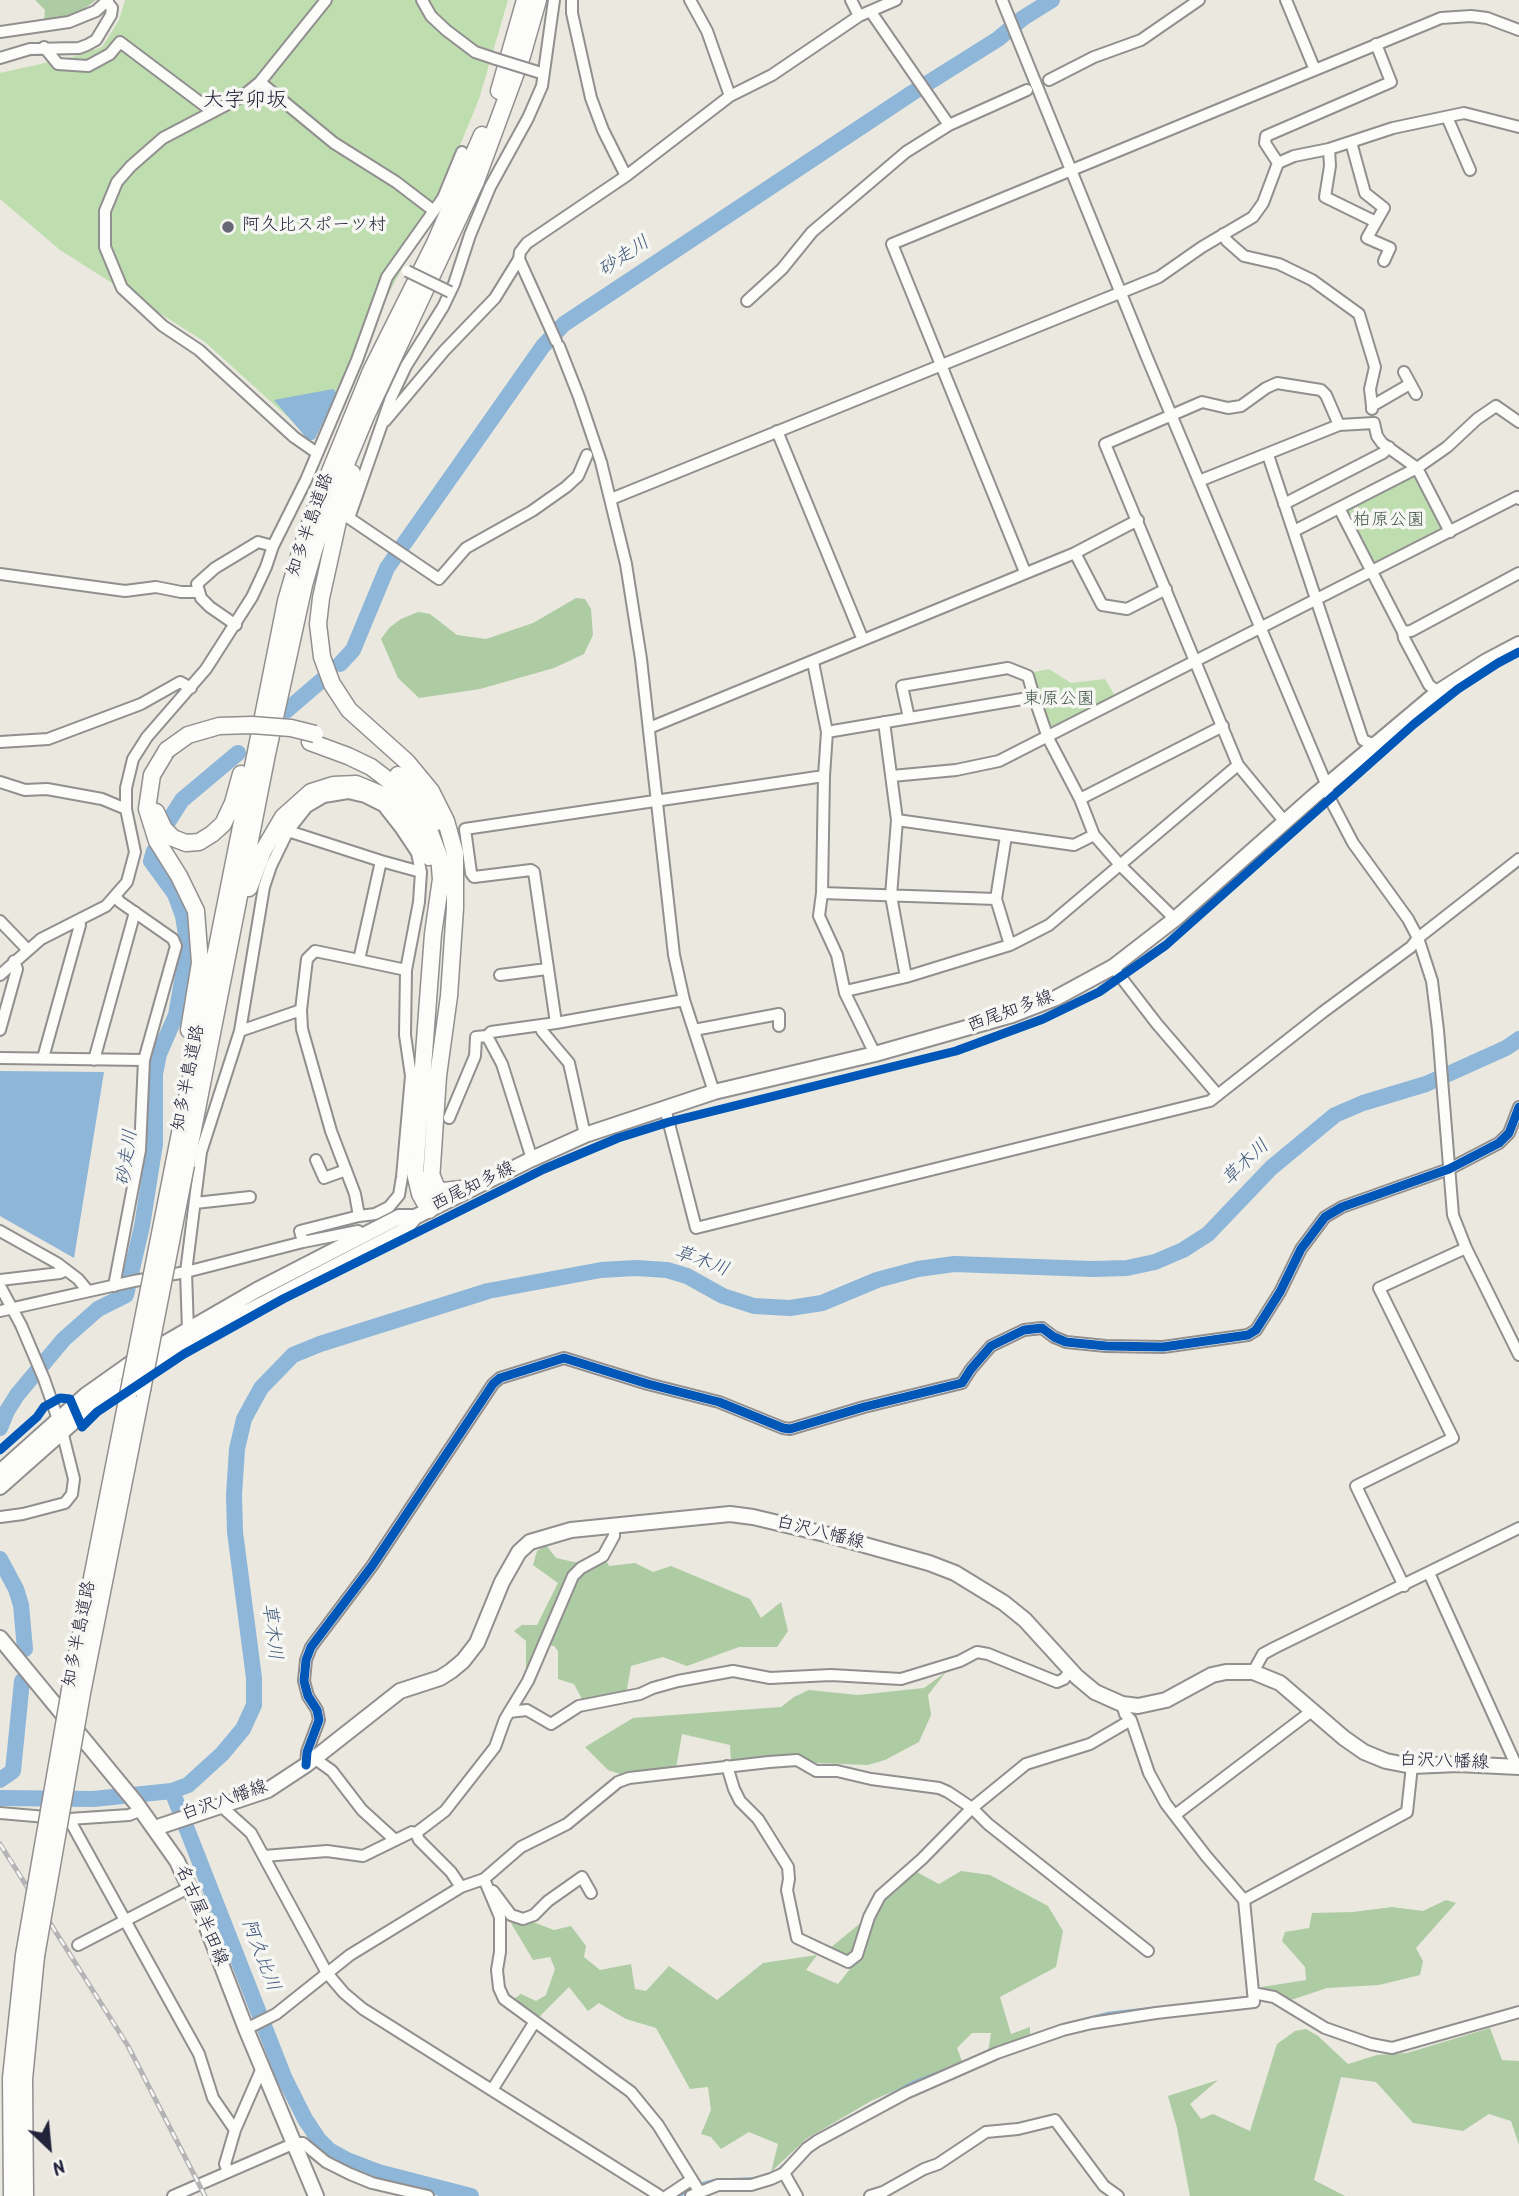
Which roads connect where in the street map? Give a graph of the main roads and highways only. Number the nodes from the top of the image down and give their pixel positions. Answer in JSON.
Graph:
{"nodes":[{"id":1,"x":525,"y":0,"type":"edge"},
{"id":2,"x":538,"y":0,"type":"edge"},
{"id":3,"x":386,"y":373,"type":"junction"},
{"id":4,"x":286,"y":601,"type":"junction"},
{"id":5,"x":1519,"y":644,"type":"edge"},
{"id":6,"x":312,"y":738,"type":"junction"},
{"id":7,"x":172,"y":751,"type":"junction"},
{"id":8,"x":454,"y":871,"type":"junction"},
{"id":9,"x":440,"y":897,"type":"junction"},
{"id":10,"x":208,"y":1056,"type":"junction"},
{"id":11,"x":182,"y":1122,"type":"junction"},
{"id":12,"x":180,"y":1164,"type":"junction"},
{"id":13,"x":430,"y":1172,"type":"junction"},
{"id":14,"x":471,"y":1188,"type":"junction"},
{"id":15,"x":422,"y":1213,"type":"junction"},
{"id":16,"x":60,"y":1425,"type":"junction"},
{"id":17,"x":0,"y":1472,"type":"edge"},
{"id":18,"x":0,"y":1487,"type":"edge"},
{"id":19,"x":0,"y":1638,"type":"edge"},
{"id":20,"x":1518,"y":1767,"type":"edge"},
{"id":21,"x":155,"y":1828,"type":"junction"},
{"id":22,"x":30,"y":1955,"type":"junction"},
{"id":23,"x":12,"y":2196,"type":"edge"},
{"id":24,"x":25,"y":2196,"type":"edge"},
{"id":25,"x":316,"y":2196,"type":"edge"}],
"edges":[{"from":1,"to":4,"type":"highway","name":"知多半島道路"},
{"from":2,"to":3,"type":"highway","name":"知多半島道路"},
{"from":3,"to":8,"type":"highway"},
{"from":3,"to":10,"type":"highway","name":"知多半島道路"},
{"from":4,"to":7,"type":"highway"},
{"from":4,"to":11,"type":"highway","name":"知多半島道路"},
{"from":5,"to":14,"type":"main road","name":"西尾知多線"},
{"from":6,"to":7,"type":"highway","bridge":true},
{"from":6,"to":8,"type":"highway"},
{"from":6,"to":9,"type":"highway"},
{"from":7,"to":11,"type":"highway"},
{"from":8,"to":13,"type":"highway"},
{"from":9,"to":10,"type":"highway"},
{"from":9,"to":15,"type":"highway"},
{"from":10,"to":12,"type":"highway","name":"知多半島道路"},
{"from":11,"to":12,"type":"highway","name":"知多半島道路"},
{"from":12,"to":22,"type":"highway","name":"知多半島道路","bridge":true},
{"from":13,"to":14,"type":"highway"},
{"from":13,"to":15,"type":"highway"},
{"from":14,"to":15,"type":"main road","name":"西尾知多線"},
{"from":15,"to":16,"type":"main road","name":"西尾知多線"},
{"from":15,"to":16,"type":"main road","name":"西尾知多線"},
{"from":16,"to":17,"type":"main road","name":"西尾知多線"},
{"from":16,"to":18,"type":"main road","name":"西尾知多線"},
{"from":19,"to":21,"type":"main road","name":"名古屋半田線"},
{"from":20,"to":21,"type":"main road","name":"白沢八幡線"},
{"from":21,"to":25,"type":"main road","name":"名古屋半田線"},
{"from":22,"to":23,"type":"highway","name":"知多半島道路"},
{"from":22,"to":24,"type":"highway","name":"知多半島道路"}]}
